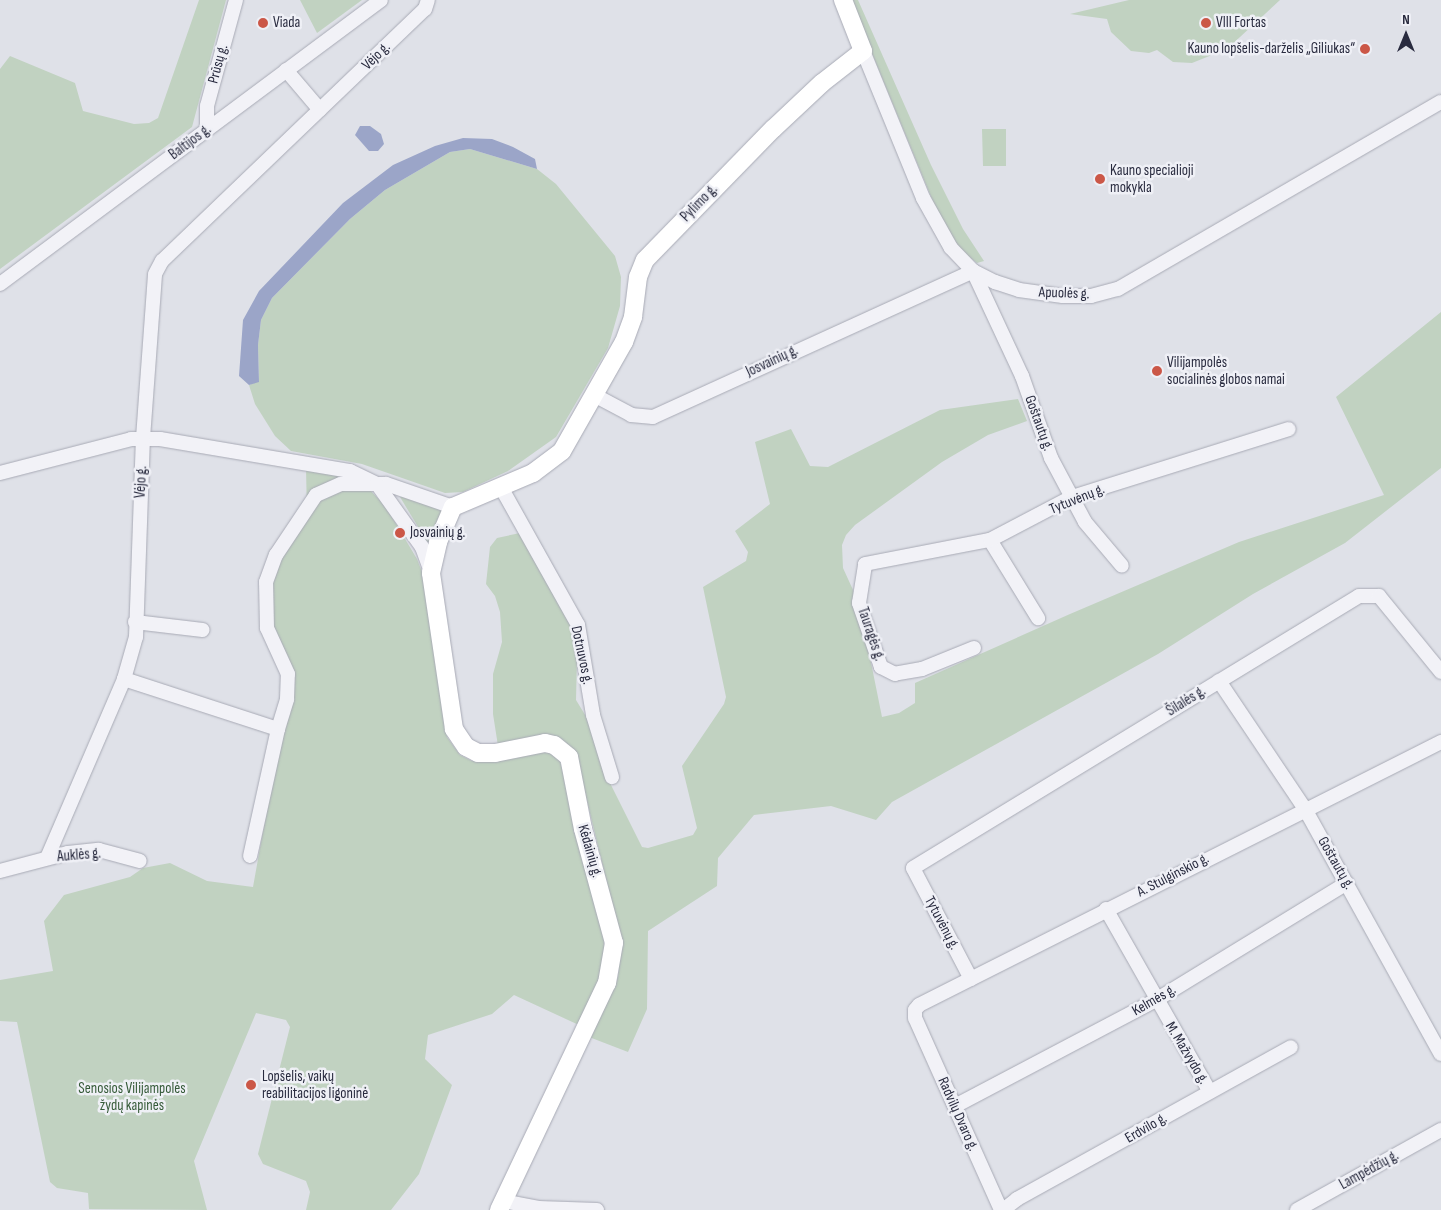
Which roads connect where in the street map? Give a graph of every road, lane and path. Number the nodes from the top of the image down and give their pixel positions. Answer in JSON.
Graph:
{"nodes":[{"id":1,"x":236,"y":0,"type":"edge"},
{"id":2,"x":381,"y":0,"type":"edge"},
{"id":3,"x":428,"y":0,"type":"edge"},
{"id":4,"x":843,"y":0,"type":"edge"},
{"id":5,"x":863,"y":51,"type":"junction"},
{"id":6,"x":286,"y":70,"type":"junction"},
{"id":7,"x":1441,"y":102,"type":"edge"},
{"id":8,"x":320,"y":110,"type":"junction"},
{"id":9,"x":207,"y":129,"type":"junction"},
{"id":10,"x":973,"y":271,"type":"junction"},
{"id":11,"x":0,"y":284,"type":"edge"},
{"id":12,"x":596,"y":396,"type":"junction"},
{"id":13,"x":1289,"y":429,"type":"dead end"},
{"id":14,"x":143,"y":438,"type":"junction"},
{"id":15,"x":0,"y":473,"type":"edge"},
{"id":16,"x":378,"y":484,"type":"junction"},
{"id":17,"x":502,"y":489,"type":"junction"},
{"id":18,"x":1072,"y":498,"type":"junction"},
{"id":19,"x":454,"y":507,"type":"junction"},
{"id":20,"x":990,"y":540,"type":"junction"},
{"id":21,"x":865,"y":564,"type":"joint"},
{"id":22,"x":1122,"y":566,"type":"dead end"},
{"id":23,"x":431,"y":573,"type":"junction"},
{"id":24,"x":1038,"y":618,"type":"dead end"},
{"id":25,"x":136,"y":622,"type":"junction"},
{"id":26,"x":203,"y":630,"type":"dead end"},
{"id":27,"x":974,"y":648,"type":"dead end"},
{"id":28,"x":1441,"y":672,"type":"edge"},
{"id":29,"x":124,"y":679,"type":"junction"},
{"id":30,"x":1219,"y":681,"type":"junction"},
{"id":31,"x":278,"y":729,"type":"junction"},
{"id":32,"x":1441,"y":742,"type":"edge"},
{"id":33,"x":612,"y":777,"type":"dead end"},
{"id":34,"x":1305,"y":809,"type":"junction"},
{"id":35,"x":250,"y":856,"type":"dead end"},
{"id":36,"x":47,"y":858,"type":"junction"},
{"id":37,"x":140,"y":861,"type":"dead end"},
{"id":38,"x":913,"y":868,"type":"joint"},
{"id":39,"x":0,"y":871,"type":"edge"},
{"id":40,"x":1347,"y":883,"type":"junction"},
{"id":41,"x":1106,"y":909,"type":"junction"},
{"id":42,"x":971,"y":978,"type":"junction"},
{"id":43,"x":1156,"y":1000,"type":"junction"},
{"id":44,"x":915,"y":1018,"type":"joint"},
{"id":45,"x":1291,"y":1047,"type":"dead end"},
{"id":46,"x":1441,"y":1054,"type":"edge"},
{"id":47,"x":1210,"y":1092,"type":"junction"},
{"id":48,"x":955,"y":1106,"type":"junction"},
{"id":49,"x":1441,"y":1130,"type":"edge"},
{"id":50,"x":501,"y":1206,"type":"edge"},
{"id":51,"x":598,"y":1210,"type":"edge"},
{"id":52,"x":1002,"y":1210,"type":"edge"},
{"id":53,"x":1297,"y":1210,"type":"edge"}],
"edges":[{"from":1,"to":9,"type":"street","name":"Prūsų g."},
{"from":2,"to":6,"type":"street","name":"Baltijos g."},
{"from":3,"to":8,"type":"street","name":"Vėjo g."},
{"from":4,"to":5,"type":"main road","name":"Apuolės g."},
{"from":5,"to":10,"type":"street","name":"Apuolės g."},
{"from":5,"to":12,"type":"main road","name":"Pylimo g."},
{"from":6,"to":8,"type":"street"},
{"from":6,"to":9,"type":"street","name":"Baltijos g."},
{"from":7,"to":10,"type":"street","name":"Apuolės g."},
{"from":8,"to":14,"type":"street","name":"Vėjo g."},
{"from":9,"to":11,"type":"street","name":"Baltijos g."},
{"from":10,"to":12,"type":"street","name":"Josvainių g."},
{"from":10,"to":18,"type":"street","name":"Goštautų g."},
{"from":12,"to":17,"type":"main road"},
{"from":13,"to":18,"type":"street","name":"Tytuvėnų g."},
{"from":14,"to":15,"type":"street"},
{"from":14,"to":16,"type":"street"},
{"from":14,"to":25,"type":"street","name":"Vėjo g."},
{"from":16,"to":19,"type":"street"},
{"from":16,"to":23,"type":"street"},
{"from":16,"to":31,"type":"street"},
{"from":17,"to":19,"type":"main road"},
{"from":17,"to":33,"type":"street","name":"Dotnuvos g."},
{"from":18,"to":20,"type":"street","name":"Tytuvėnų g."},
{"from":18,"to":22,"type":"street","name":"Goštautų g."},
{"from":19,"to":23,"type":"main road"},
{"from":20,"to":21,"type":"street","name":"Tytuvėnų g."},
{"from":20,"to":24,"type":"street"},
{"from":21,"to":27,"type":"street","name":"Tauragės g."},
{"from":23,"to":50,"type":"main road","name":"Kėdainių g."},
{"from":25,"to":26,"type":"street"},
{"from":25,"to":29,"type":"street","name":"Vėjo g."},
{"from":28,"to":30,"type":"street","name":"Šilalės g."},
{"from":29,"to":31,"type":"street"},
{"from":29,"to":36,"type":"street","name":"Vėjo g."},
{"from":30,"to":34,"type":"street","name":"Goštautų g."},
{"from":30,"to":38,"type":"street","name":"Šilalės g."},
{"from":31,"to":35,"type":"street"},
{"from":32,"to":34,"type":"street","name":"A. Stulginskio g."},
{"from":34,"to":40,"type":"street","name":"Goštautų g."},
{"from":34,"to":41,"type":"street","name":"A. Stulginskio g."},
{"from":36,"to":37,"type":"street","name":"Auklės g."},
{"from":36,"to":39,"type":"street"},
{"from":38,"to":42,"type":"street","name":"Tytuvėnų g."},
{"from":40,"to":43,"type":"street","name":"Kelmės g."},
{"from":40,"to":46,"type":"street","name":"Goštautų g."},
{"from":41,"to":42,"type":"street","name":"A. Stulginskio g."},
{"from":41,"to":43,"type":"street","name":"M. Mažvydo g."},
{"from":42,"to":44,"type":"street","name":"A. Stulginskio g."},
{"from":43,"to":47,"type":"street","name":"M. Mažvydo g."},
{"from":43,"to":48,"type":"street","name":"Kelmės g."},
{"from":44,"to":48,"type":"street","name":"Radvilų Dvaro g."},
{"from":45,"to":47,"type":"street","name":"Erdvilo g."},
{"from":47,"to":52,"type":"street","name":"Erdvilo g."},
{"from":48,"to":52,"type":"street","name":"Radvilų Dvaro g."},
{"from":49,"to":53,"type":"street","name":"Lampėdžių g."},
{"from":50,"to":51,"type":"street"}]}
